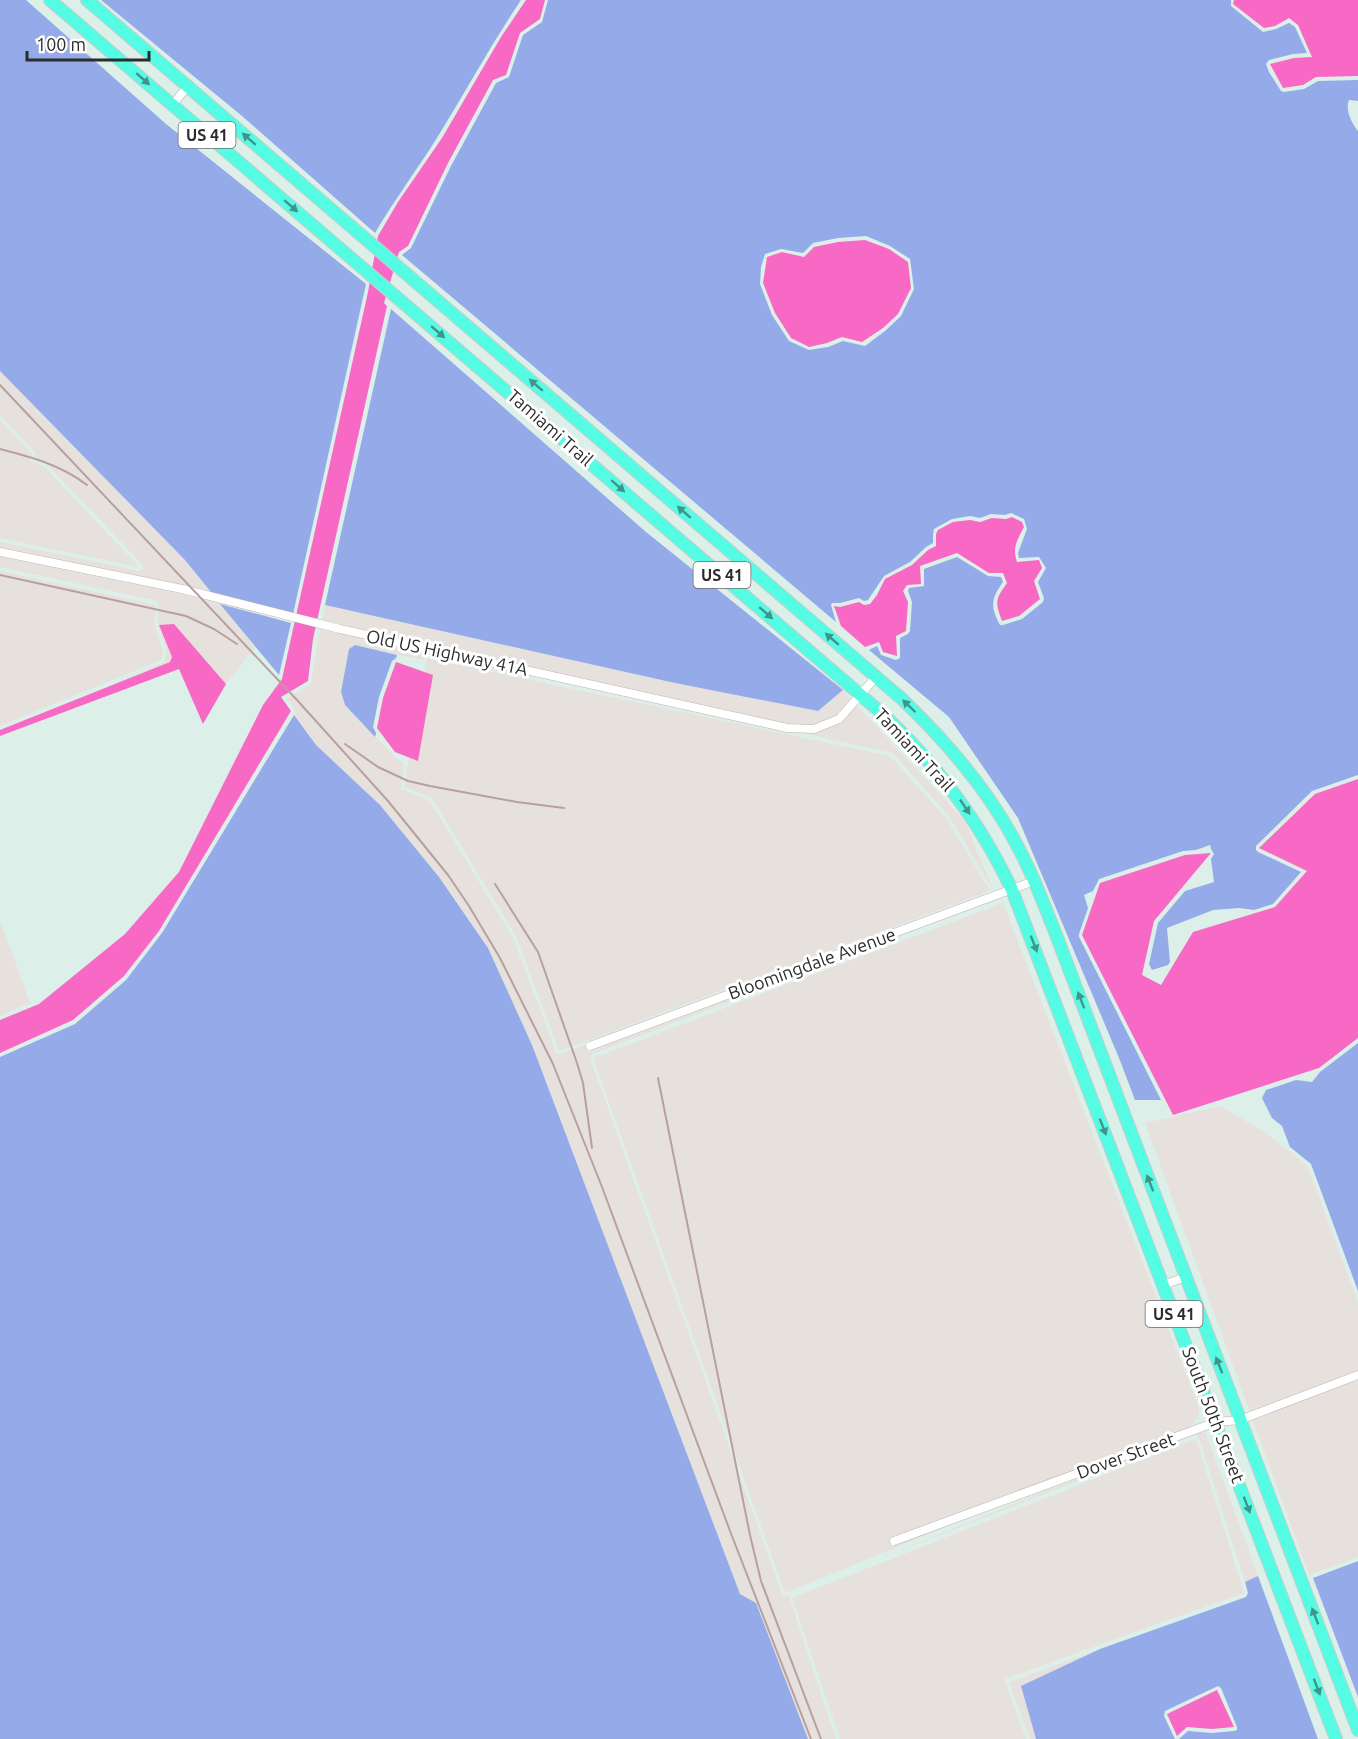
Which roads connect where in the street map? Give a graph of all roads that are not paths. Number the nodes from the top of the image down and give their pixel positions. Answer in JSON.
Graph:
{"nodes":[{"id":1,"x":50,"y":0,"type":"edge"},
{"id":2,"x":87,"y":0,"type":"edge"},
{"id":3,"x":188,"y":86,"type":"junction"},
{"id":4,"x":172,"y":105,"type":"junction"},
{"id":5,"x":0,"y":552,"type":"edge"},
{"id":6,"x":876,"y":676,"type":"junction"},
{"id":7,"x":861,"y":695,"type":"junction"},
{"id":8,"x":1034,"y":881,"type":"junction"},
{"id":9,"x":1012,"y":890,"type":"junction"},
{"id":10,"x":590,"y":1046,"type":"dead end"},
{"id":11,"x":1186,"y":1277,"type":"junction"},
{"id":12,"x":1163,"y":1285,"type":"junction"},
{"id":13,"x":1358,"y":1376,"type":"edge"},
{"id":14,"x":1240,"y":1420,"type":"junction"},
{"id":15,"x":1216,"y":1422,"type":"junction"},
{"id":16,"x":894,"y":1541,"type":"dead end"},
{"id":17,"x":1358,"y":1730,"type":"edge"},
{"id":18,"x":1336,"y":1739,"type":"edge"}],
"edges":[{"from":1,"to":4,"type":"main road","name":"Tamiami Trail","number":"US 41","one_way":true},
{"from":2,"to":3,"type":"main road","name":"Tamiami Trail","number":"US 41"},
{"from":3,"to":4,"type":"street"},
{"from":6,"to":3,"type":"main road","name":"Tamiami Trail","number":"US 41","one_way":true},
{"from":4,"to":7,"type":"main road","name":"Tamiami Trail","number":"US 41","one_way":true},
{"from":5,"to":7,"type":"street","name":"Old US Highway 41A"},
{"from":6,"to":7,"type":"street","name":"Old US Highway 41A"},
{"from":8,"to":6,"type":"main road","name":"Tamiami Trail","number":"US 41","one_way":true},
{"from":7,"to":9,"type":"main road","name":"Tamiami Trail","number":"US 41","one_way":true},
{"from":8,"to":9,"type":"street","name":"Bloomingdale Avenue"},
{"from":11,"to":8,"type":"main road","name":"South 50th Street","number":"US 41","one_way":true},
{"from":9,"to":10,"type":"street","name":"Bloomingdale Avenue"},
{"from":9,"to":12,"type":"main road","name":"South 50th Street","number":"US 41","one_way":true},
{"from":11,"to":12,"type":"street"},
{"from":14,"to":11,"type":"main road","name":"South 50th Street","number":"US 41","one_way":true},
{"from":12,"to":15,"type":"main road","name":"South 50th Street","number":"US 41"},
{"from":13,"to":14,"type":"street","name":"Dover Street"},
{"from":14,"to":15,"type":"street","name":"Dover Street"},
{"from":17,"to":14,"type":"main road","name":"South 50th Street","number":"US 41","one_way":true},
{"from":15,"to":16,"type":"street","name":"Dover Street"},
{"from":15,"to":18,"type":"main road","name":"South 50th Street","number":"US 41","one_way":true}]}
